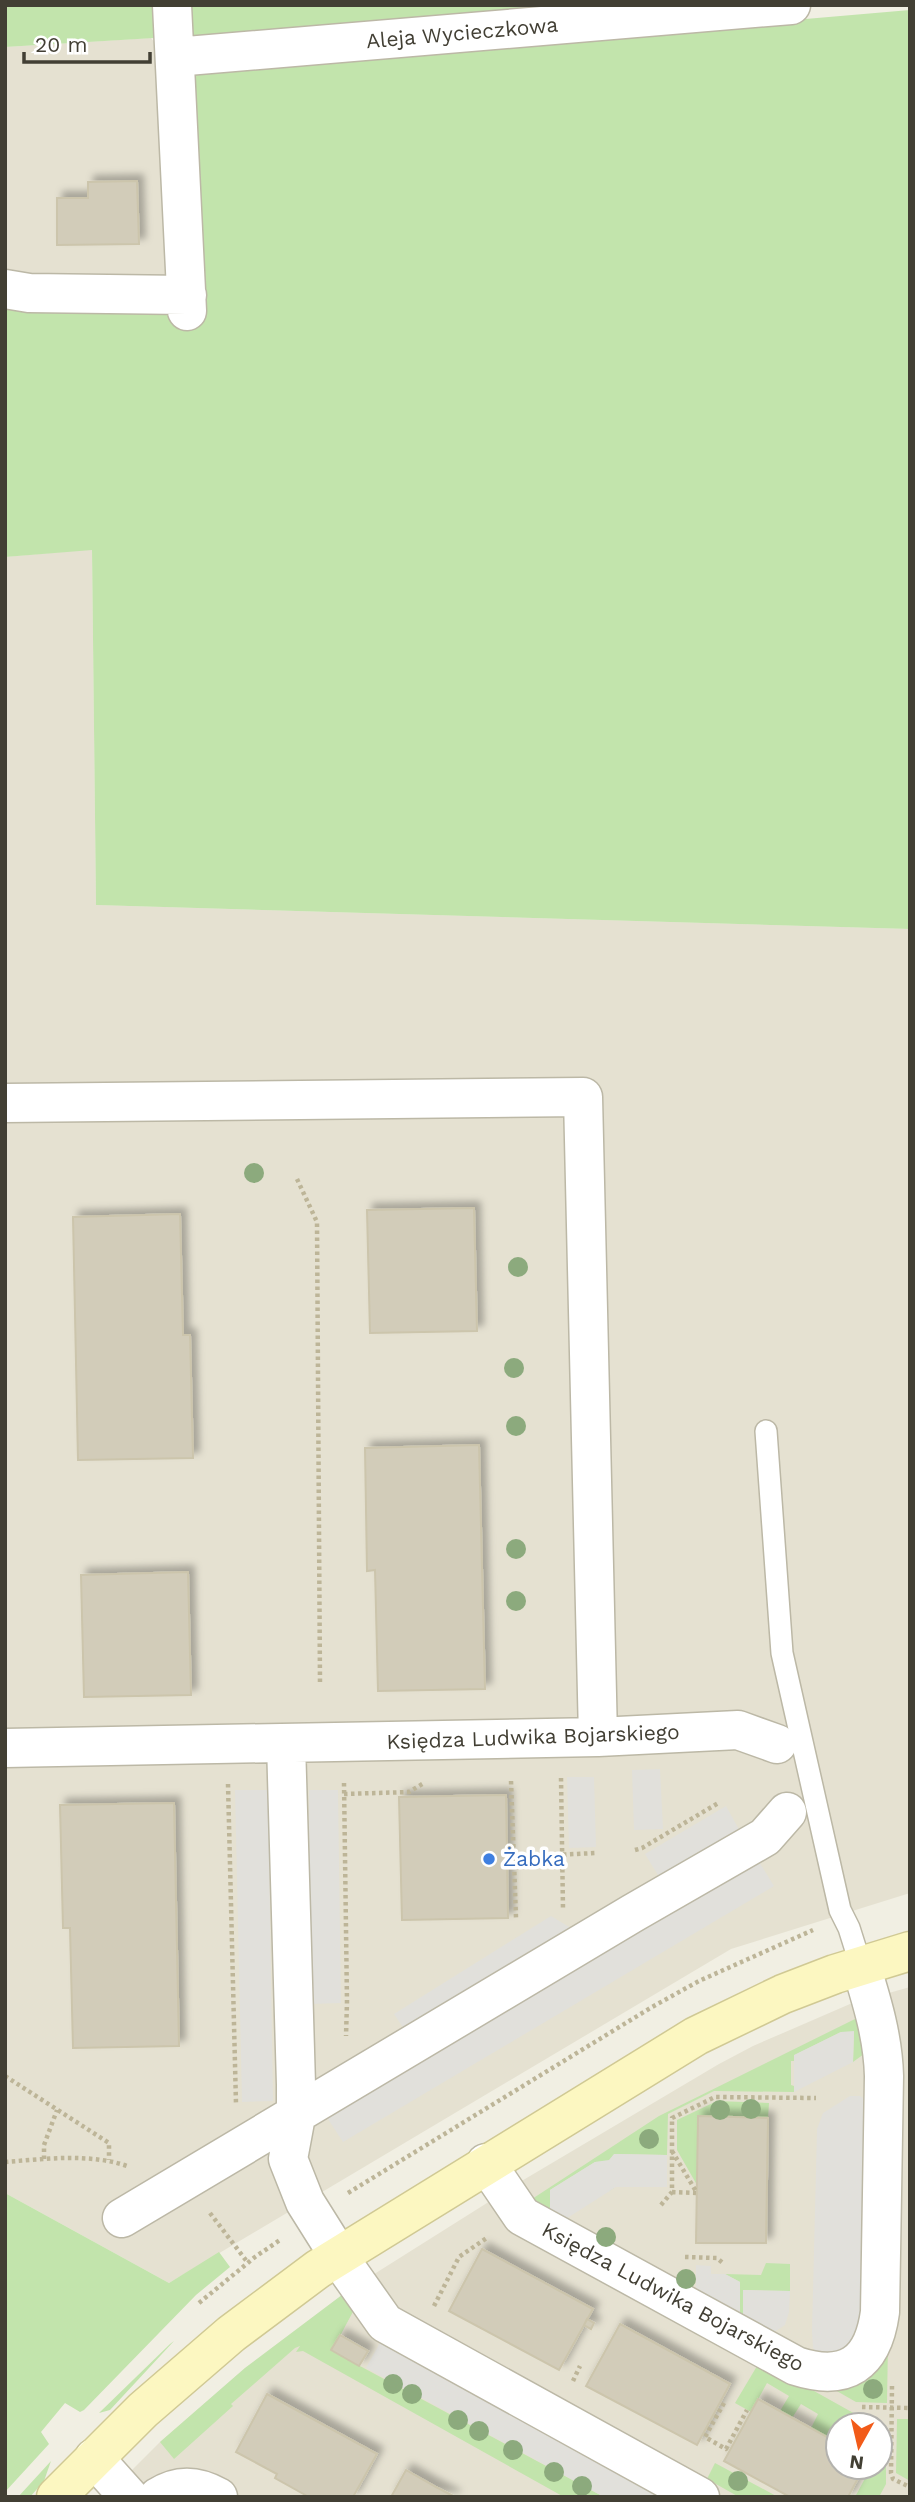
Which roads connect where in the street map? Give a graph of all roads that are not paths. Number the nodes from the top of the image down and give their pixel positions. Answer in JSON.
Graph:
{"nodes":[{"id":1,"x":172,"y":5,"type":"edge"},
{"id":2,"x":791,"y":5,"type":"edge"},
{"id":3,"x":175,"y":57,"type":"junction"},
{"id":4,"x":5,"y":289,"type":"edge"},
{"id":5,"x":5,"y":1103,"type":"edge"},
{"id":6,"x":766,"y":1431,"type":"dead end"},
{"id":7,"x":598,"y":1737,"type":"junction"},
{"id":8,"x":286,"y":1743,"type":"junction"},
{"id":9,"x":778,"y":1744,"type":"dead end"},
{"id":10,"x":5,"y":1748,"type":"edge"},
{"id":11,"x":787,"y":1812,"type":"dead end"},
{"id":12,"x":910,"y":1951,"type":"edge"},
{"id":13,"x":861,"y":1966,"type":"junction"},
{"id":14,"x":296,"y":2116,"type":"junction"},
{"id":15,"x":486,"y":2163,"type":"junction"},
{"id":16,"x":122,"y":2218,"type":"dead end"},
{"id":17,"x":338,"y":2256,"type":"junction"},
{"id":18,"x":94,"y":2458,"type":"junction"},
{"id":19,"x":56,"y":2497,"type":"edge"},
{"id":20,"x":129,"y":2497,"type":"edge"},
{"id":21,"x":158,"y":2497,"type":"edge"},
{"id":22,"x":218,"y":2497,"type":"edge"},
{"id":23,"x":700,"y":2497,"type":"edge"}],
"edges":[{"from":1,"to":3,"type":"street"},
{"from":2,"to":3,"type":"street","name":"Aleja Wycieczkowa"},
{"from":3,"to":4,"type":"street"},
{"from":5,"to":7,"type":"street"},
{"from":6,"to":13,"type":"lane"},
{"from":7,"to":8,"type":"street","name":"Księdza Ludwika Bojarskiego"},
{"from":7,"to":9,"type":"street","name":"Księdza Ludwika Bojarskiego"},
{"from":8,"to":10,"type":"street","name":"Księdza Ludwika Bojarskiego"},
{"from":8,"to":14,"type":"street"},
{"from":11,"to":14,"type":"street"},
{"from":12,"to":13,"type":"street"},
{"from":13,"to":15,"type":"street"},
{"from":13,"to":15,"type":"street","name":"Księdza Ludwika Bojarskiego"},
{"from":14,"to":16,"type":"street"},
{"from":14,"to":17,"type":"street"},
{"from":15,"to":17,"type":"street"},
{"from":17,"to":18,"type":"street"},
{"from":17,"to":23,"type":"street"},
{"from":18,"to":19,"type":"street"},
{"from":18,"to":20,"type":"street"},
{"from":21,"to":22,"type":"street"}]}
